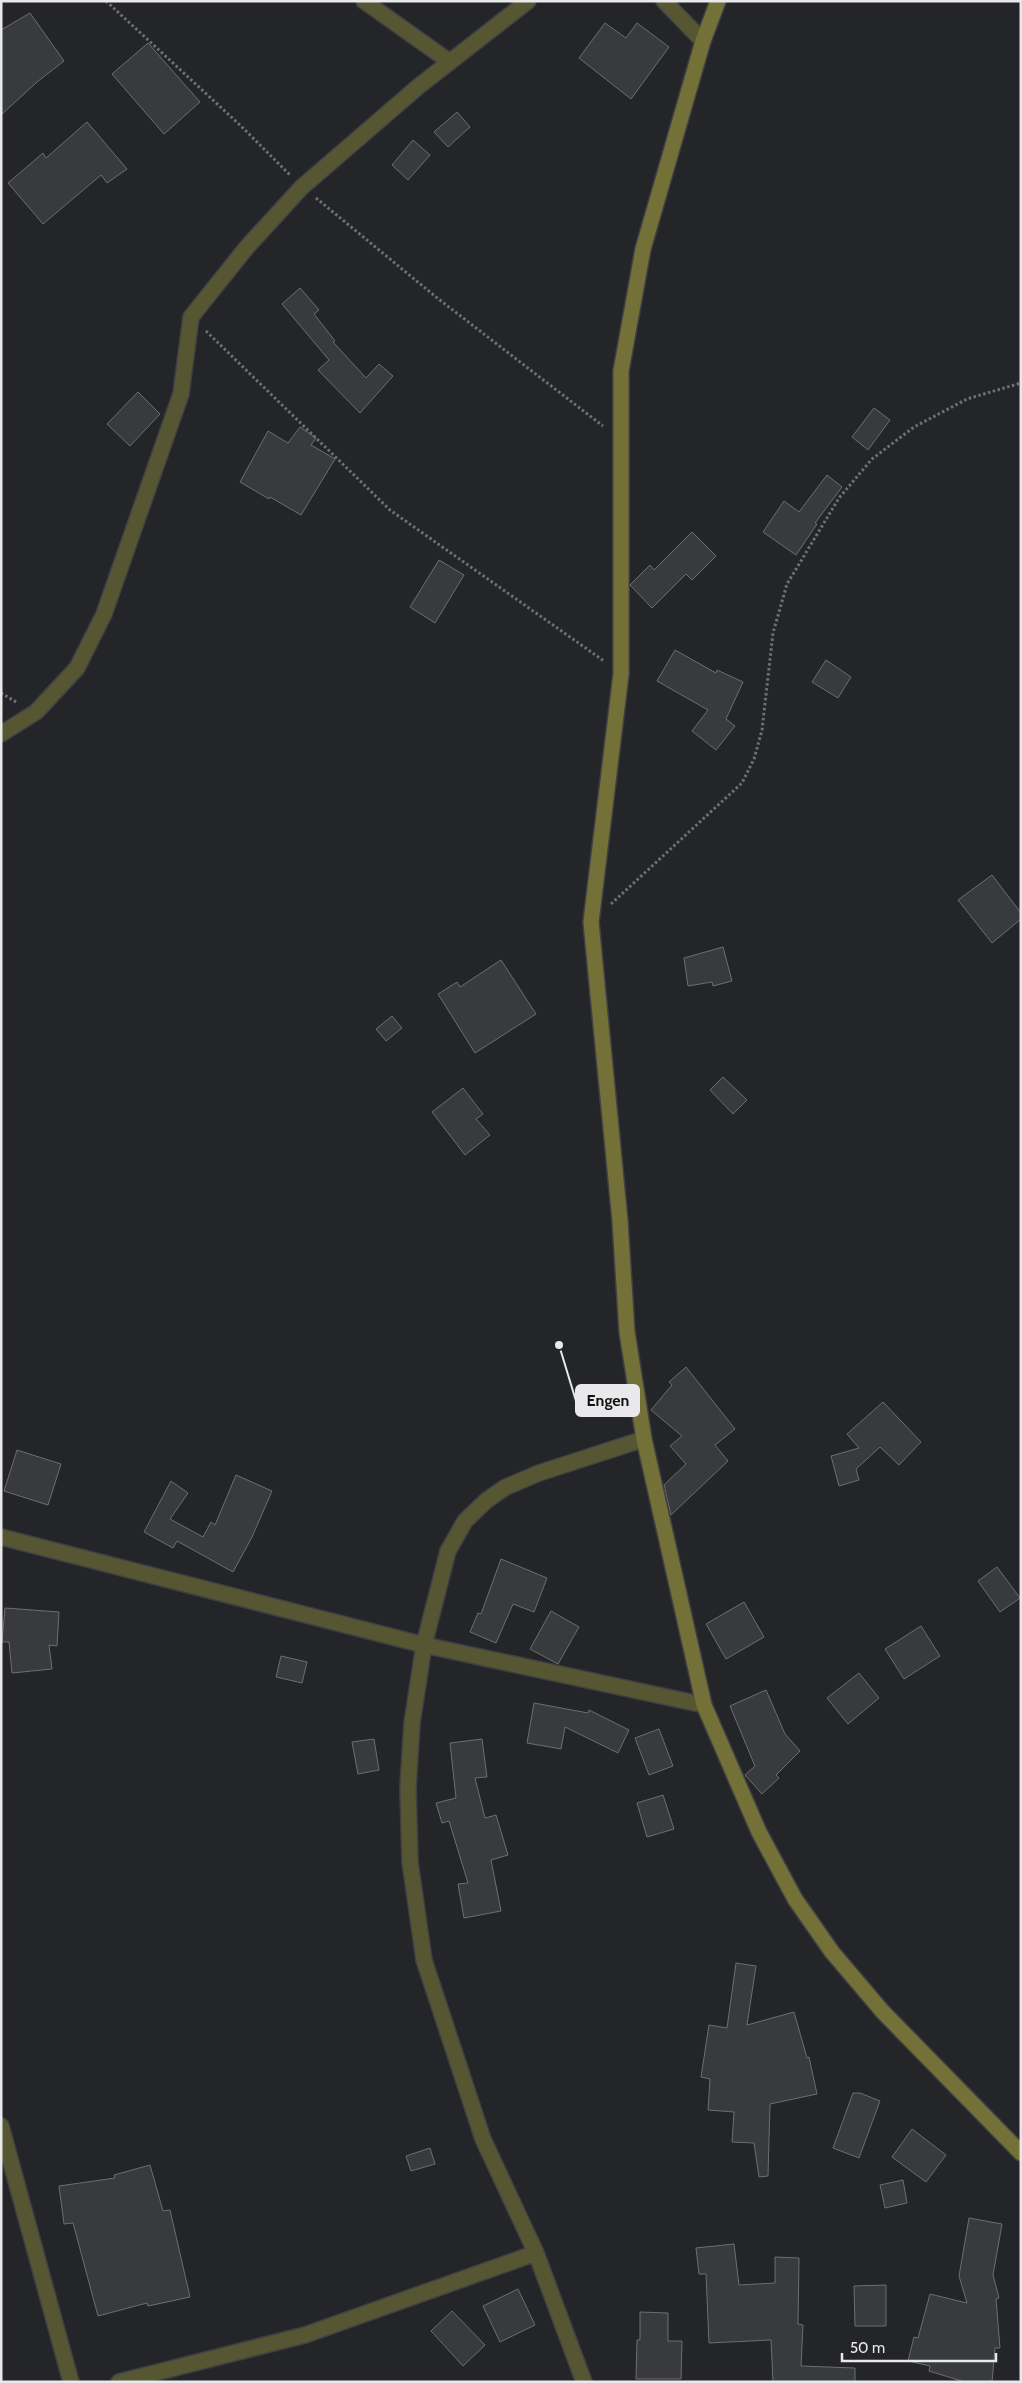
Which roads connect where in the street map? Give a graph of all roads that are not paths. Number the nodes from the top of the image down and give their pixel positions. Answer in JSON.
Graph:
{"nodes":[{"id":1,"x":364,"y":1,"type":"edge"},
{"id":2,"x":528,"y":1,"type":"edge"},
{"id":3,"x":664,"y":1,"type":"edge"},
{"id":4,"x":718,"y":1,"type":"edge"},
{"id":5,"x":703,"y":41,"type":"junction"},
{"id":6,"x":450,"y":62,"type":"junction"},
{"id":7,"x":1,"y":734,"type":"edge"},
{"id":8,"x":644,"y":1439,"type":"junction"},
{"id":9,"x":1,"y":1537,"type":"edge"},
{"id":10,"x":424,"y":1644,"type":"junction"},
{"id":11,"x":704,"y":1705,"type":"junction"},
{"id":12,"x":1,"y":2126,"type":"edge"},
{"id":13,"x":1021,"y":2153,"type":"edge"},
{"id":14,"x":536,"y":2253,"type":"junction"},
{"id":15,"x":71,"y":2382,"type":"edge"},
{"id":16,"x":119,"y":2382,"type":"edge"},
{"id":17,"x":584,"y":2382,"type":"edge"}],
"edges":[{"from":1,"to":6,"type":"street"},
{"from":2,"to":6,"type":"street"},
{"from":3,"to":5,"type":"street"},
{"from":4,"to":5,"type":"main road"},
{"from":5,"to":8,"type":"main road"},
{"from":6,"to":7,"type":"street"},
{"from":8,"to":10,"type":"street"},
{"from":8,"to":11,"type":"main road"},
{"from":9,"to":10,"type":"street"},
{"from":10,"to":11,"type":"street"},
{"from":10,"to":14,"type":"street"},
{"from":11,"to":13,"type":"main road"},
{"from":12,"to":15,"type":"street"},
{"from":14,"to":16,"type":"street"},
{"from":14,"to":17,"type":"street"}]}
